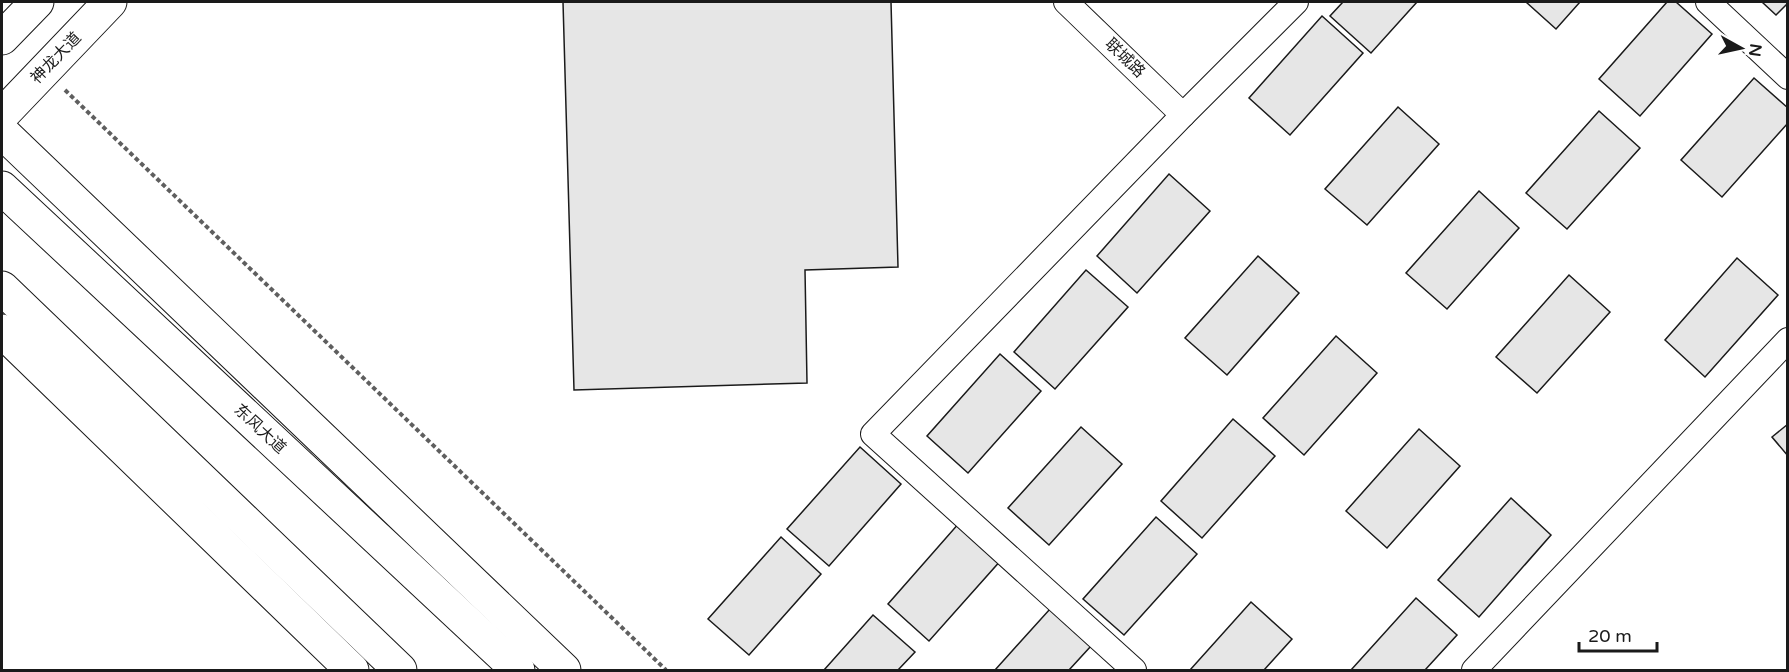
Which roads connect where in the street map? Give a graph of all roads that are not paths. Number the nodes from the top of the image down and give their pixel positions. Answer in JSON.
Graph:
{"nodes":[{"id":1,"x":37,"y":2,"type":"edge"},
{"id":2,"x":110,"y":2,"type":"edge"},
{"id":3,"x":1066,"y":2,"type":"edge"},
{"id":4,"x":1296,"y":2,"type":"edge"},
{"id":5,"x":1708,"y":2,"type":"edge"},
{"id":6,"x":2,"y":38,"type":"edge"},
{"id":7,"x":1788,"y":77,"type":"edge"},
{"id":8,"x":2,"y":115,"type":"edge"},
{"id":9,"x":1183,"y":115,"type":"junction"},
{"id":10,"x":2,"y":132,"type":"edge"},
{"id":11,"x":2,"y":188,"type":"edge"},
{"id":12,"x":2,"y":288,"type":"edge"},
{"id":13,"x":2,"y":331,"type":"edge"},
{"id":14,"x":1788,"y":340,"type":"edge"},
{"id":15,"x":352,"y":670,"type":"edge"},
{"id":16,"x":400,"y":670,"type":"edge"},
{"id":17,"x":518,"y":670,"type":"edge"},
{"id":18,"x":564,"y":670,"type":"edge"},
{"id":19,"x":1134,"y":670,"type":"edge"},
{"id":20,"x":1474,"y":670,"type":"edge"}],
"edges":[{"from":1,"to":6,"type":"main road"},
{"from":2,"to":8,"type":"main road","name":"神龙大道"},
{"from":3,"to":9,"type":"street","name":"联城路"},
{"from":4,"to":9,"type":"street"},
{"from":5,"to":7,"type":"street"},
{"from":9,"to":19,"type":"street"},
{"from":10,"to":18,"type":"main road"},
{"from":11,"to":17,"type":"main road","name":"东风大道"},
{"from":12,"to":16,"type":"main road"},
{"from":13,"to":15,"type":"main road"},
{"from":14,"to":20,"type":"street"}]}
